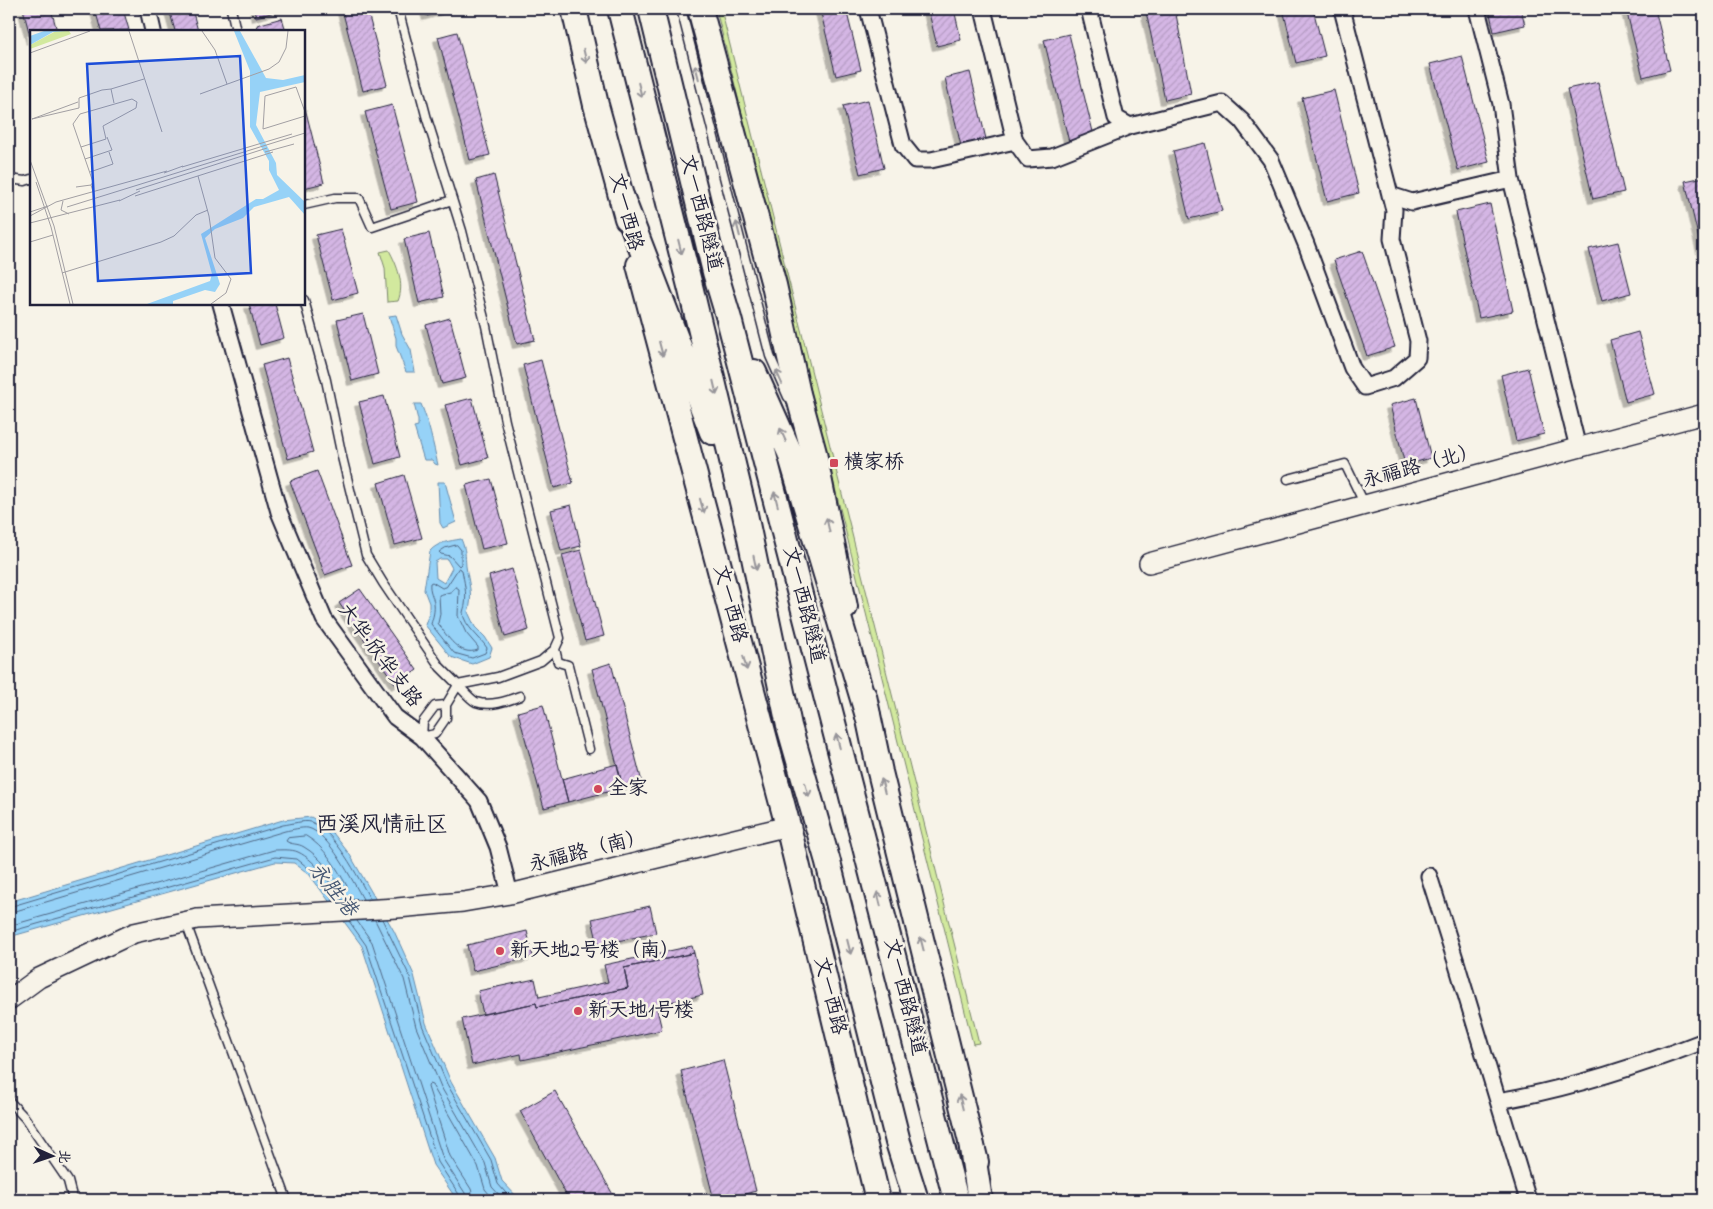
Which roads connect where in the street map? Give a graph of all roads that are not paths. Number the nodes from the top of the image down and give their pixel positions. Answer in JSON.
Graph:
{"nodes":[{"id":1,"x":148,"y":9,"type":"edge"},
{"id":2,"x":231,"y":9,"type":"edge"},
{"id":3,"x":398,"y":9,"type":"edge"},
{"id":4,"x":574,"y":9,"type":"edge"},
{"id":5,"x":620,"y":9,"type":"edge"},
{"id":6,"x":650,"y":9,"type":"edge"},
{"id":7,"x":681,"y":9,"type":"edge"},
{"id":8,"x":700,"y":9,"type":"edge"},
{"id":9,"x":868,"y":9,"type":"edge"},
{"id":10,"x":983,"y":9,"type":"edge"},
{"id":11,"x":1089,"y":9,"type":"edge"},
{"id":12,"x":1342,"y":9,"type":"edge"},
{"id":13,"x":1477,"y":9,"type":"edge"},
{"id":14,"x":153,"y":30,"type":"edge"},
{"id":15,"x":236,"y":30,"type":"edge"},
{"id":16,"x":1130,"y":126,"type":"junction"},
{"id":17,"x":1015,"y":141,"type":"junction"},
{"id":18,"x":9,"y":179,"type":"edge"},
{"id":19,"x":30,"y":179,"type":"edge"},
{"id":20,"x":1511,"y":179,"type":"junction"},
{"id":21,"x":1390,"y":195,"type":"junction"},
{"id":22,"x":622,"y":198,"type":"junction"},
{"id":23,"x":452,"y":200,"type":"junction"},
{"id":24,"x":305,"y":205,"type":"edge"},
{"id":25,"x":305,"y":304,"type":"edge"},
{"id":26,"x":221,"y":305,"type":"edge"},
{"id":27,"x":729,"y":319,"type":"junction"},
{"id":28,"x":1704,"y":414,"type":"edge"},
{"id":29,"x":1578,"y":448,"type":"junction"},
{"id":30,"x":814,"y":453,"type":"junction"},
{"id":31,"x":1288,"y":479,"type":"dead end"},
{"id":32,"x":1365,"y":505,"type":"junction"},
{"id":33,"x":745,"y":514,"type":"junction"},
{"id":34,"x":1149,"y":563,"type":"dead end"},
{"id":35,"x":555,"y":649,"type":"junction"},
{"id":36,"x":458,"y":685,"type":"junction"},
{"id":37,"x":520,"y":696,"type":"dead end"},
{"id":38,"x":446,"y":705,"type":"junction"},
{"id":39,"x":868,"y":716,"type":"junction"},
{"id":40,"x":422,"y":737,"type":"junction"},
{"id":41,"x":589,"y":749,"type":"dead end"},
{"id":42,"x":788,"y":826,"type":"junction"},
{"id":43,"x":1429,"y":876,"type":"dead end"},
{"id":44,"x":510,"y":894,"type":"junction"},
{"id":45,"x":185,"y":921,"type":"junction"},
{"id":46,"x":9,"y":1000,"type":"edge"},
{"id":47,"x":1704,"y":1042,"type":"edge"},
{"id":48,"x":9,"y":1101,"type":"edge"},
{"id":49,"x":1498,"y":1101,"type":"junction"},
{"id":50,"x":898,"y":1142,"type":"junction"},
{"id":51,"x":971,"y":1142,"type":"junction"},
{"id":52,"x":73,"y":1200,"type":"edge"},
{"id":53,"x":287,"y":1200,"type":"edge"},
{"id":54,"x":878,"y":1200,"type":"edge"},
{"id":55,"x":910,"y":1200,"type":"edge"},
{"id":56,"x":916,"y":1200,"type":"edge"},
{"id":57,"x":956,"y":1200,"type":"edge"},
{"id":58,"x":980,"y":1200,"type":"edge"},
{"id":59,"x":985,"y":1200,"type":"edge"},
{"id":60,"x":1528,"y":1200,"type":"edge"}],
"edges":[{"from":1,"to":14,"type":"street"},
{"from":2,"to":15,"type":"lane"},
{"from":3,"to":23,"type":"lane"},
{"from":4,"to":22,"type":"main road","name":"文一西路","one_way":true},
{"from":5,"to":33,"type":"main road","name":"文一西路隧道","one_way":true},
{"from":6,"to":27,"type":"main road","name":"文一西路隧道"},
{"from":30,"to":7,"type":"lane","one_way":true},
{"from":8,"to":30,"type":"main road"},
{"from":9,"to":17,"type":"street"},
{"from":10,"to":17,"type":"street"},
{"from":11,"to":16,"type":"street"},
{"from":12,"to":21,"type":"street"},
{"from":13,"to":20,"type":"street"},
{"from":16,"to":17,"type":"street"},
{"from":16,"to":21,"type":"street"},
{"from":18,"to":19,"type":"lane"},
{"from":20,"to":21,"type":"street"},
{"from":20,"to":29,"type":"street"},
{"from":22,"to":33,"type":"main road"},
{"from":22,"to":42,"type":"main road","name":"文一西路","one_way":true},
{"from":23,"to":24,"type":"lane"},
{"from":23,"to":35,"type":"lane"},
{"from":25,"to":36,"type":"lane"},
{"from":26,"to":40,"type":"street","name":"大华·欣华支路"},
{"from":39,"to":27,"type":"main road","one_way":true},
{"from":57,"to":27,"type":"main road","name":"文一西路隧道","one_way":true},
{"from":28,"to":29,"type":"street","name":"永福路（北）"},
{"from":29,"to":32,"type":"street","name":"永福路（北）"},
{"from":39,"to":30,"type":"main road","one_way":true},
{"from":31,"to":32,"type":"lane"},
{"from":32,"to":34,"type":"street","name":"永福路（北）"},
{"from":33,"to":50,"type":"main road","name":"文一西路隧道","one_way":true},
{"from":35,"to":36,"type":"lane"},
{"from":35,"to":41,"type":"lane"},
{"from":36,"to":37,"type":"lane"},
{"from":36,"to":38,"type":"lane"},
{"from":38,"to":40,"type":"lane"},
{"from":38,"to":40,"type":"lane"},
{"from":51,"to":39,"type":"main road","one_way":true},
{"from":40,"to":44,"type":"street","name":"大华·欣华支路"},
{"from":42,"to":44,"type":"street","name":"永福路（南）"},
{"from":42,"to":54,"type":"main road","name":"文一西路"},
{"from":43,"to":49,"type":"street"},
{"from":44,"to":45,"type":"street","name":"永福路（南）"},
{"from":45,"to":46,"type":"street","name":"永福路（南）"},
{"from":45,"to":53,"type":"lane"},
{"from":47,"to":49,"type":"street"},
{"from":48,"to":52,"type":"lane"},
{"from":49,"to":60,"type":"street"},
{"from":50,"to":55,"type":"main road"},
{"from":50,"to":56,"type":"main road","name":"文一西路隧道"},
{"from":51,"to":58,"type":"main road"},
{"from":51,"to":59,"type":"main road"}]}
